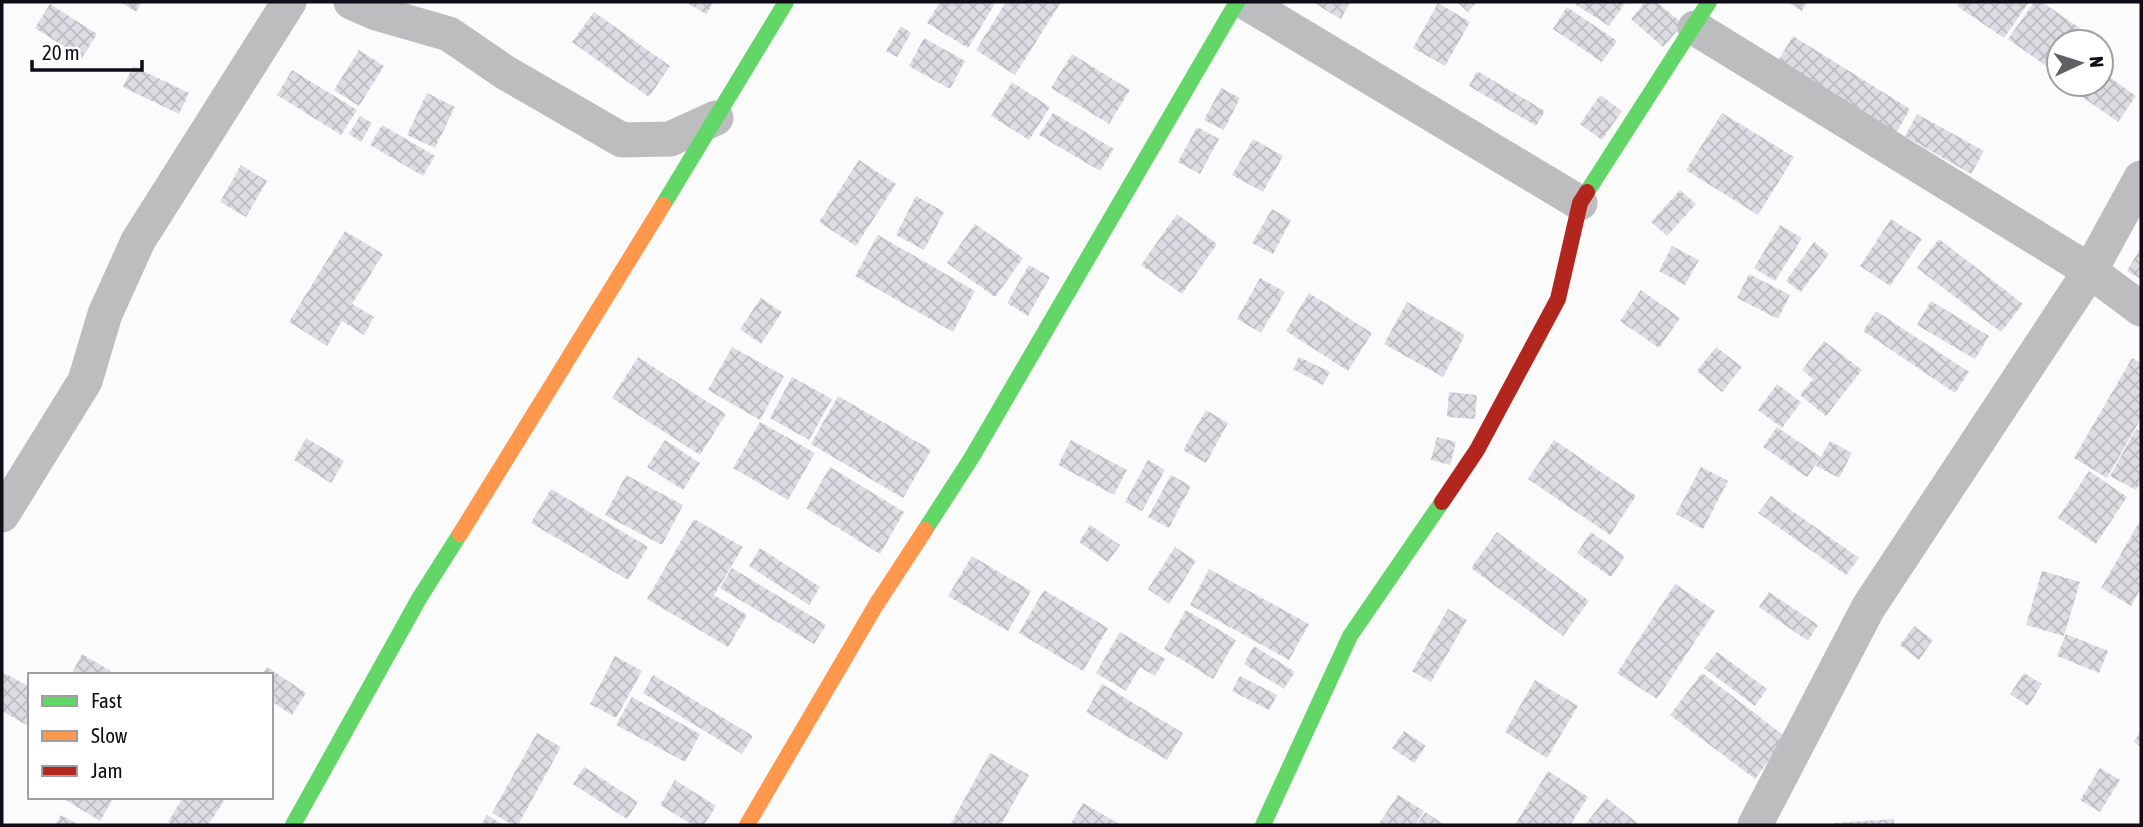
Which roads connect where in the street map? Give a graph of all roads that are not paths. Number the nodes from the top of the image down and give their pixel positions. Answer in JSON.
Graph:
{"nodes":[{"id":1,"x":289,"y":2,"type":"edge"},
{"id":2,"x":351,"y":2,"type":"edge"},
{"id":3,"x":786,"y":2,"type":"edge"},
{"id":4,"x":1237,"y":2,"type":"edge"},
{"id":5,"x":1245,"y":2,"type":"edge"},
{"id":6,"x":1702,"y":15,"type":"edge"},
{"id":7,"x":716,"y":118,"type":"junction"},
{"id":8,"x":2141,"y":178,"type":"edge"},
{"id":9,"x":1580,"y":203,"type":"junction"},
{"id":10,"x":2090,"y":271,"type":"junction"},
{"id":11,"x":2141,"y":309,"type":"edge"},
{"id":12,"x":2,"y":515,"type":"edge"},
{"id":13,"x":293,"y":825,"type":"edge"},
{"id":14,"x":747,"y":825,"type":"edge"},
{"id":15,"x":1263,"y":825,"type":"edge"},
{"id":16,"x":1755,"y":825,"type":"edge"}],
"edges":[{"from":1,"to":12,"type":"street"},
{"from":2,"to":7,"type":"street"},
{"from":3,"to":7,"type":"street"},
{"from":4,"to":14,"type":"street"},
{"from":5,"to":9,"type":"street"},
{"from":6,"to":9,"type":"street"},
{"from":6,"to":10,"type":"street"},
{"from":7,"to":13,"type":"street"},
{"from":8,"to":10,"type":"street"},
{"from":9,"to":15,"type":"street"},
{"from":10,"to":11,"type":"street"},
{"from":10,"to":16,"type":"street"}]}
